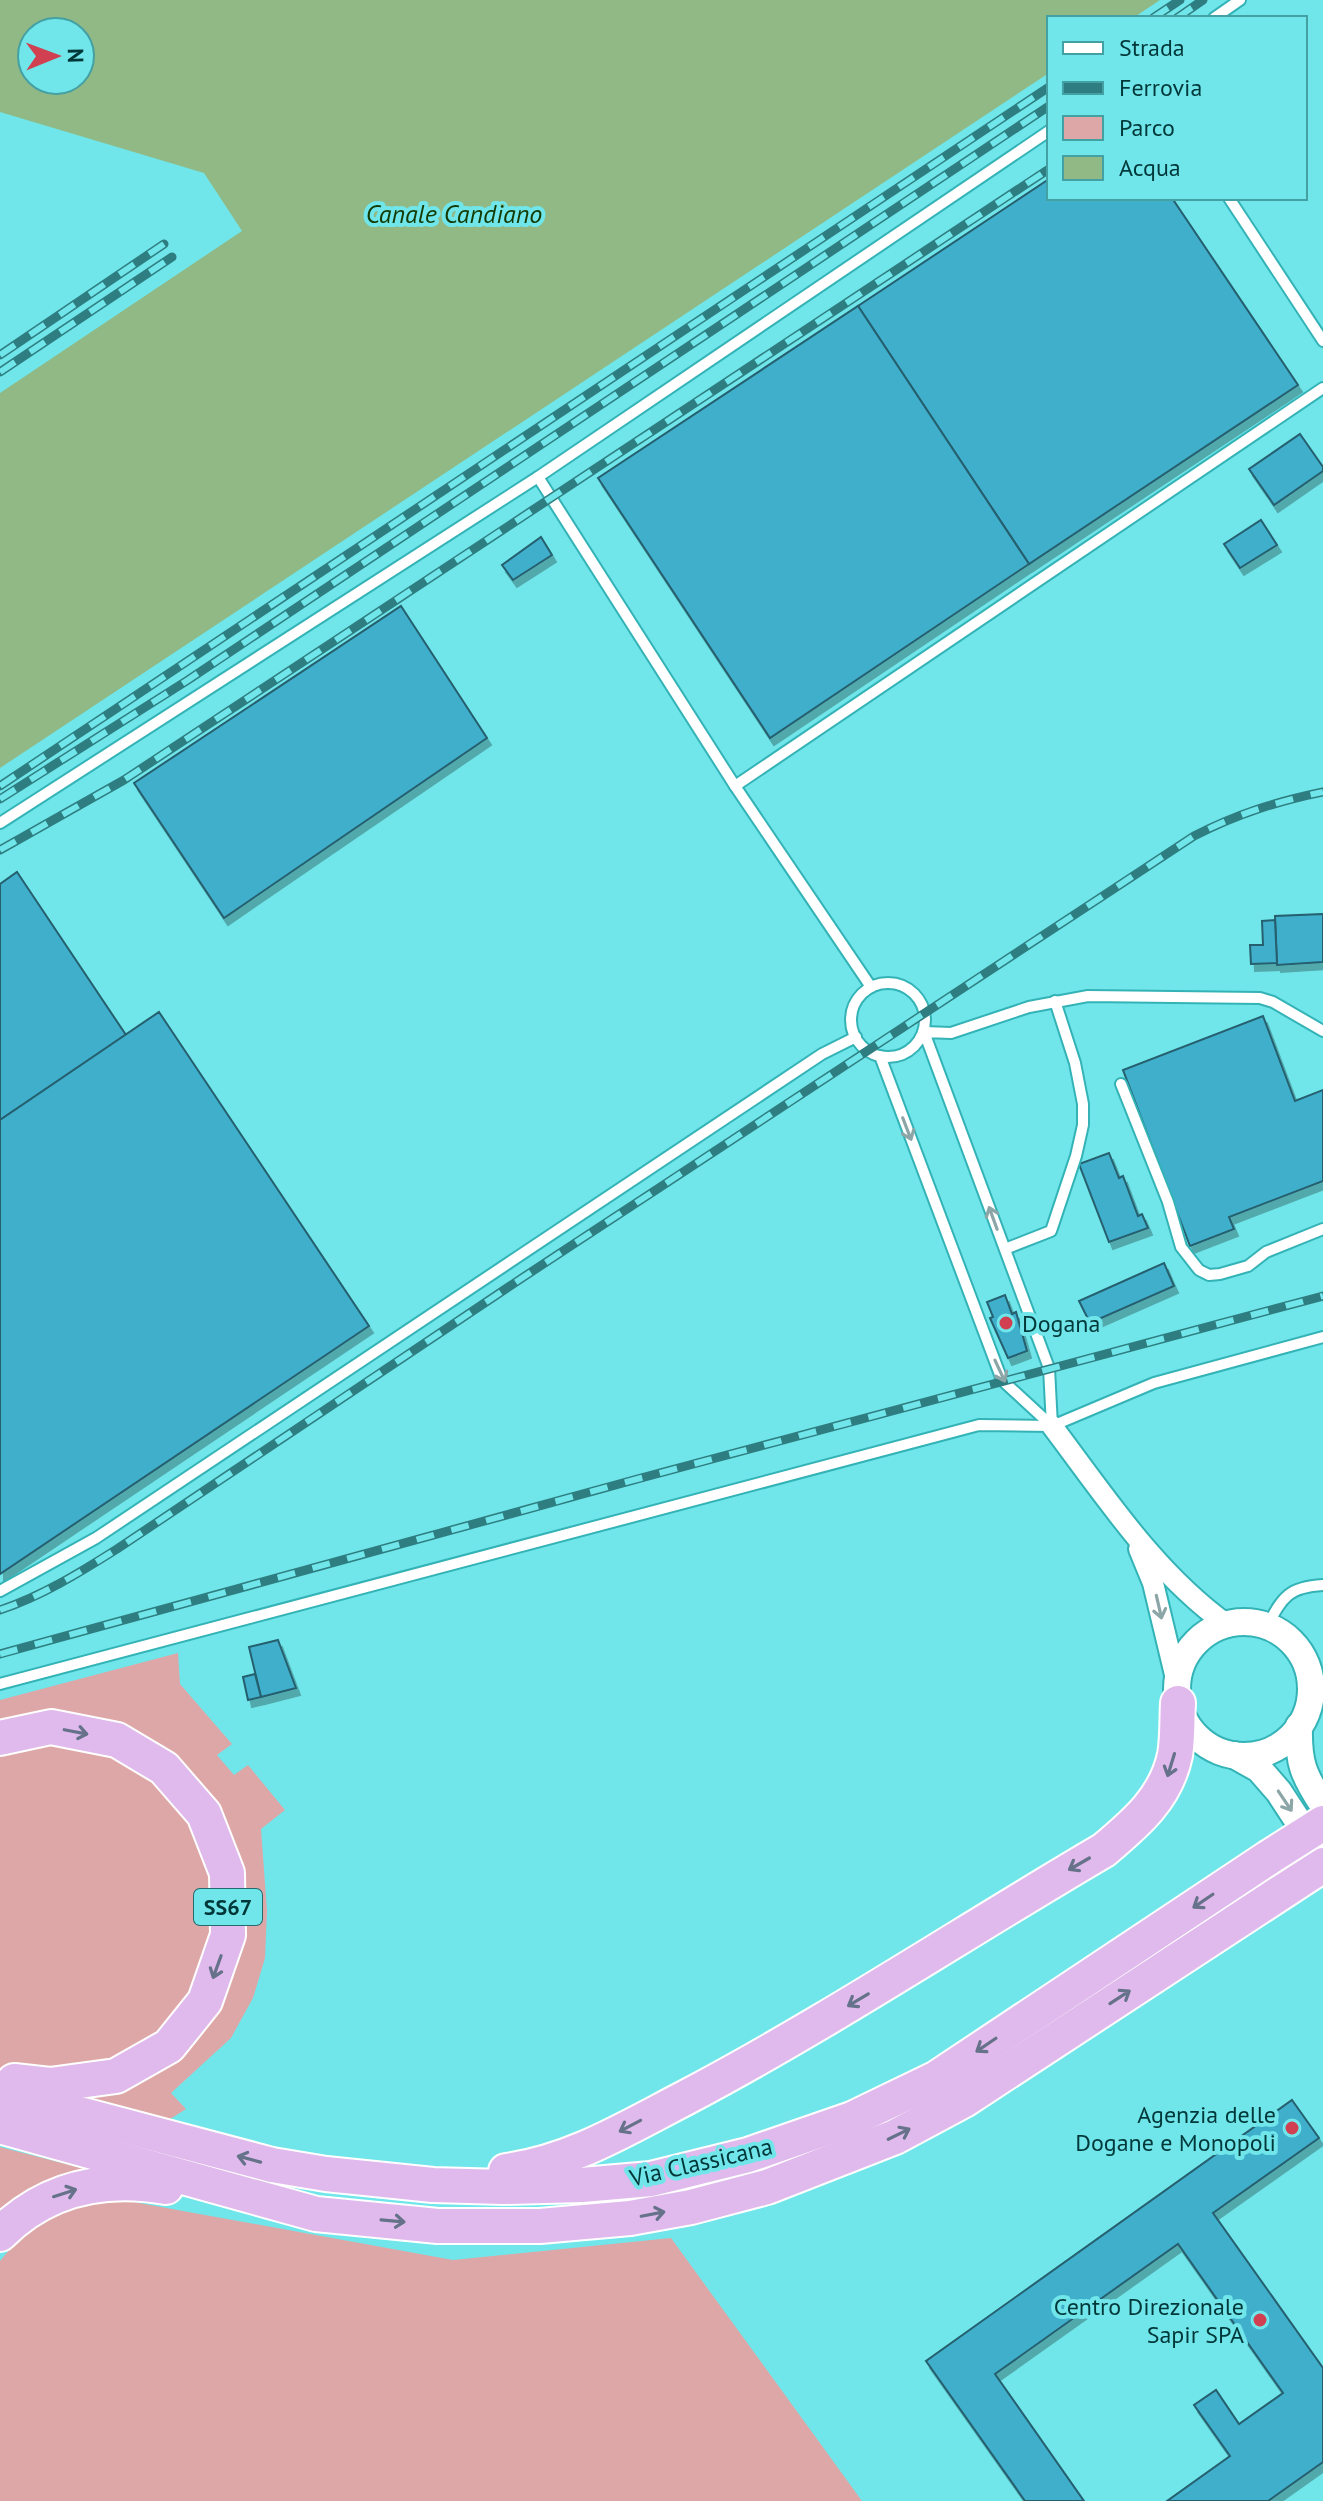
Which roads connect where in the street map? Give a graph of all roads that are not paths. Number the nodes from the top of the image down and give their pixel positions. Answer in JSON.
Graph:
{"nodes":[{"id":1,"x":1240,"y":0,"type":"edge"},
{"id":2,"x":1217,"y":16,"type":"edge"},
{"id":3,"x":1047,"y":132,"type":"edge"},
{"id":4,"x":1230,"y":200,"type":"edge"},
{"id":5,"x":1323,"y":341,"type":"edge"},
{"id":6,"x":1323,"y":388,"type":"edge"},
{"id":7,"x":538,"y":477,"type":"junction"},
{"id":8,"x":735,"y":786,"type":"junction"},
{"id":9,"x":0,"y":823,"type":"edge"},
{"id":10,"x":871,"y":987,"type":"junction"},
{"id":11,"x":1055,"y":1001,"type":"junction"},
{"id":12,"x":1323,"y":1031,"type":"edge"},
{"id":13,"x":924,"y":1032,"type":"junction"},
{"id":14,"x":856,"y":1037,"type":"junction"},
{"id":15,"x":880,"y":1056,"type":"junction"},
{"id":16,"x":1121,"y":1084,"type":"dead end"},
{"id":17,"x":1323,"y":1229,"type":"edge"},
{"id":18,"x":1005,"y":1249,"type":"junction"},
{"id":19,"x":1323,"y":1337,"type":"edge"},
{"id":20,"x":1052,"y":1426,"type":"junction"},
{"id":21,"x":1133,"y":1534,"type":"junction"},
{"id":22,"x":1323,"y":1585,"type":"edge"},
{"id":23,"x":0,"y":1591,"type":"edge"},
{"id":24,"x":1226,"y":1624,"type":"junction"},
{"id":25,"x":1277,"y":1632,"type":"junction"},
{"id":26,"x":1323,"y":1659,"type":"edge"},
{"id":27,"x":0,"y":1684,"type":"edge"},
{"id":28,"x":1177,"y":1693,"type":"junction"},
{"id":29,"x":1299,"y":1726,"type":"junction"},
{"id":30,"x":0,"y":1738,"type":"edge"},
{"id":31,"x":1234,"y":1755,"type":"junction"},
{"id":32,"x":1323,"y":1805,"type":"edge"},
{"id":33,"x":1323,"y":1823,"type":"edge"},
{"id":34,"x":1323,"y":1863,"type":"edge"},
{"id":35,"x":0,"y":2080,"type":"edge"},
{"id":36,"x":0,"y":2093,"type":"edge"},
{"id":37,"x":0,"y":2126,"type":"edge"},
{"id":38,"x":326,"y":2174,"type":"junction"},
{"id":39,"x":316,"y":2214,"type":"junction"},
{"id":40,"x":0,"y":2234,"type":"edge"}],
"edges":[{"from":1,"to":2,"type":"lane"},
{"from":3,"to":7,"type":"lane"},
{"from":4,"to":5,"type":"lane"},
{"from":6,"to":8,"type":"lane"},
{"from":7,"to":8,"type":"lane"},
{"from":7,"to":9,"type":"lane"},
{"from":8,"to":10,"type":"lane"},
{"from":10,"to":13,"type":"lane"},
{"from":10,"to":14,"type":"lane"},
{"from":11,"to":12,"type":"lane"},
{"from":11,"to":13,"type":"lane"},
{"from":11,"to":18,"type":"lane"},
{"from":13,"to":15,"type":"lane"},
{"from":18,"to":13,"type":"lane","one_way":true},
{"from":14,"to":15,"type":"lane"},
{"from":14,"to":23,"type":"lane"},
{"from":15,"to":20,"type":"lane","one_way":true},
{"from":16,"to":17,"type":"lane"},
{"from":18,"to":20,"type":"lane"},
{"from":19,"to":20,"type":"lane"},
{"from":20,"to":21,"type":"street"},
{"from":20,"to":27,"type":"lane"},
{"from":21,"to":24,"type":"street"},
{"from":21,"to":28,"type":"street","one_way":true},
{"from":22,"to":25,"type":"lane"},
{"from":24,"to":25,"type":"street"},
{"from":24,"to":28,"type":"street"},
{"from":25,"to":26,"type":"street"},
{"from":25,"to":29,"type":"street"},
{"from":28,"to":31,"type":"street"},
{"from":28,"to":38,"type":"highway","one_way":true},
{"from":29,"to":31,"type":"street"},
{"from":29,"to":32,"type":"street"},
{"from":30,"to":35,"type":"highway","number":"SS67","one_way":true},
{"from":31,"to":34,"type":"street","one_way":true},
{"from":33,"to":38,"type":"highway","name":"Via Classicana","one_way":true,"bridge":true},
{"from":39,"to":34,"type":"highway","name":"Via Classicana","one_way":true},
{"from":38,"to":36,"type":"highway","name":"Via Classicana","one_way":true},
{"from":37,"to":39,"type":"highway","name":"Via Classicana"},
{"from":40,"to":39,"type":"highway","one_way":true}]}
